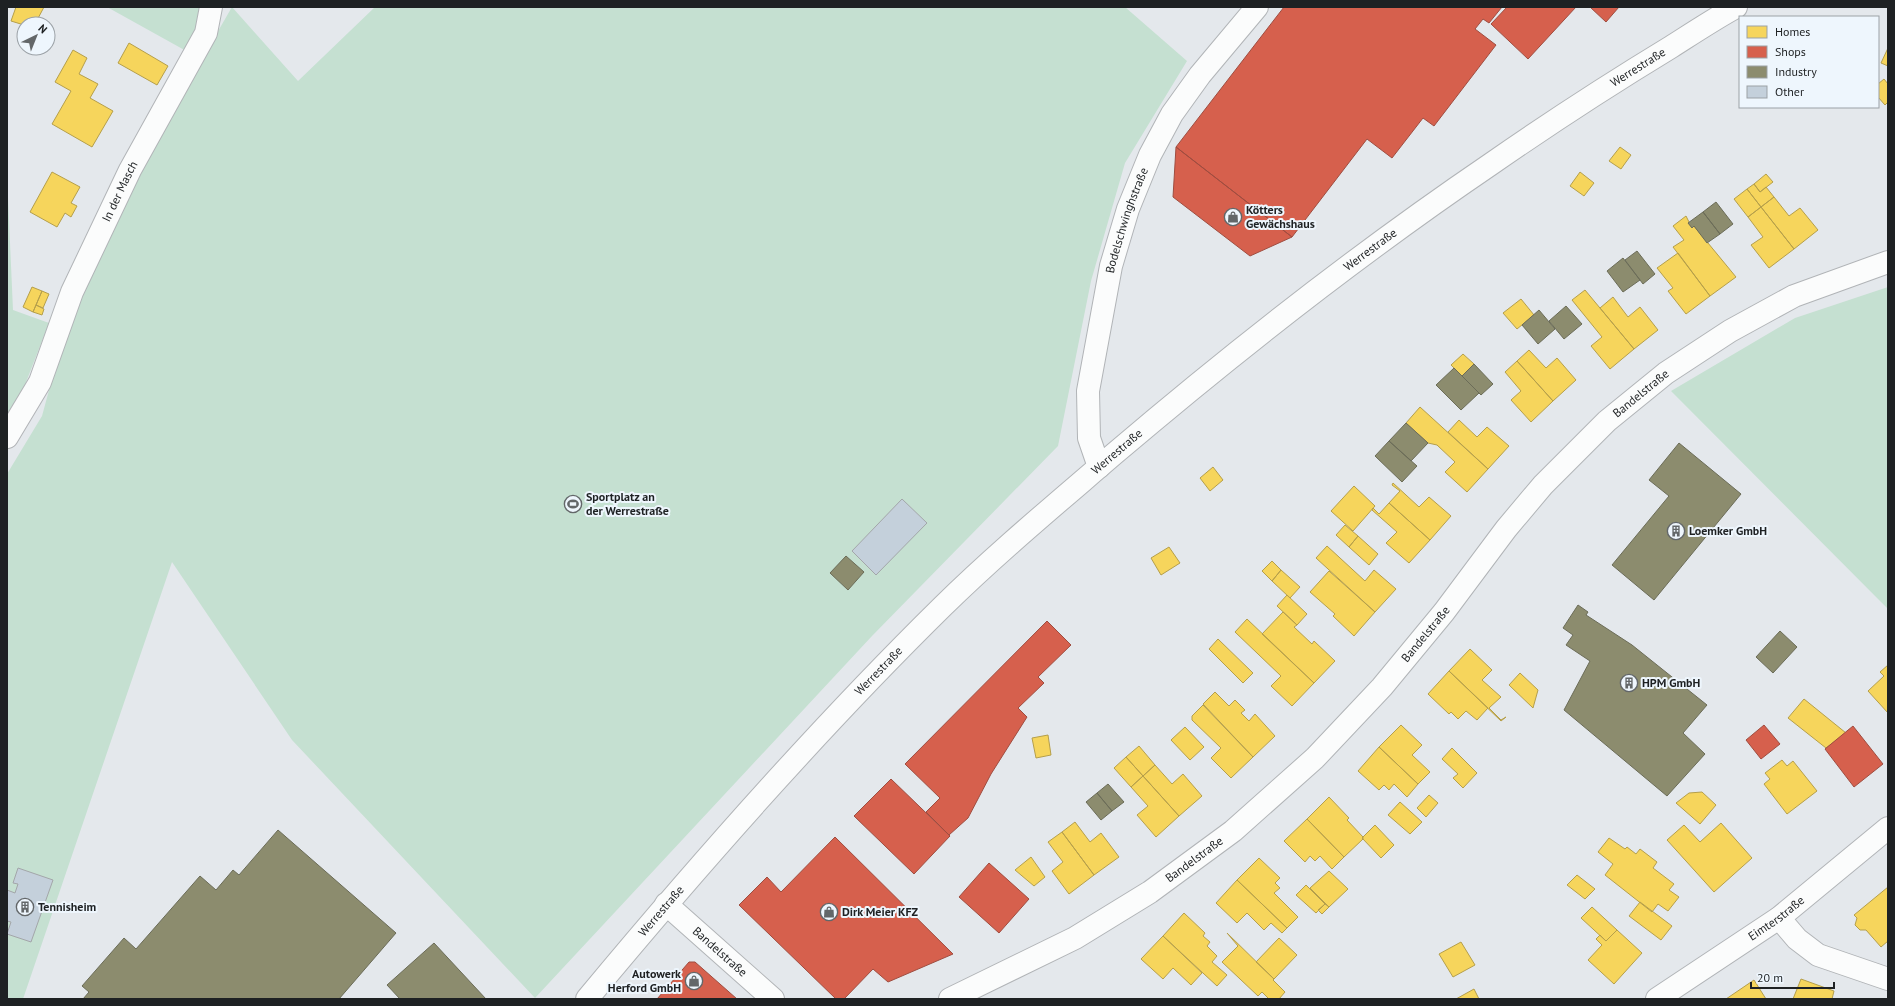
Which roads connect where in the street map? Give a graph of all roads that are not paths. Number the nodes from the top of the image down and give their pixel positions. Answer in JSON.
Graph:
{"nodes":[{"id":1,"x":211,"y":7,"type":"edge"},
{"id":2,"x":1257,"y":7,"type":"edge"},
{"id":3,"x":1736,"y":7,"type":"edge"},
{"id":4,"x":1888,"y":262,"type":"edge"},
{"id":5,"x":7,"y":437,"type":"edge"},
{"id":6,"x":1099,"y":467,"type":"junction"},
{"id":7,"x":1888,"y":828,"type":"edge"},
{"id":8,"x":666,"y":904,"type":"junction"},
{"id":9,"x":1779,"y":918,"type":"junction"},
{"id":10,"x":1888,"y":980,"type":"edge"},
{"id":11,"x":587,"y":999,"type":"edge"},
{"id":12,"x":773,"y":999,"type":"edge"},
{"id":13,"x":950,"y":999,"type":"edge"},
{"id":14,"x":1657,"y":999,"type":"edge"}],
"edges":[{"from":1,"to":5,"type":"street","name":"In der Masch"},
{"from":2,"to":6,"type":"street","name":"Bodelschwinghstraße"},
{"from":3,"to":6,"type":"street","name":"Werrestraße"},
{"from":4,"to":13,"type":"street","name":"Bandelstraße"},
{"from":6,"to":8,"type":"street","name":"Werrestraße"},
{"from":7,"to":9,"type":"street","name":"Eimterstraße"},
{"from":8,"to":11,"type":"street","name":"Werrestraße"},
{"from":8,"to":12,"type":"street","name":"Bandelstraße"},
{"from":9,"to":10,"type":"street"},
{"from":9,"to":14,"type":"street","name":"Eimterstraße"}]}
